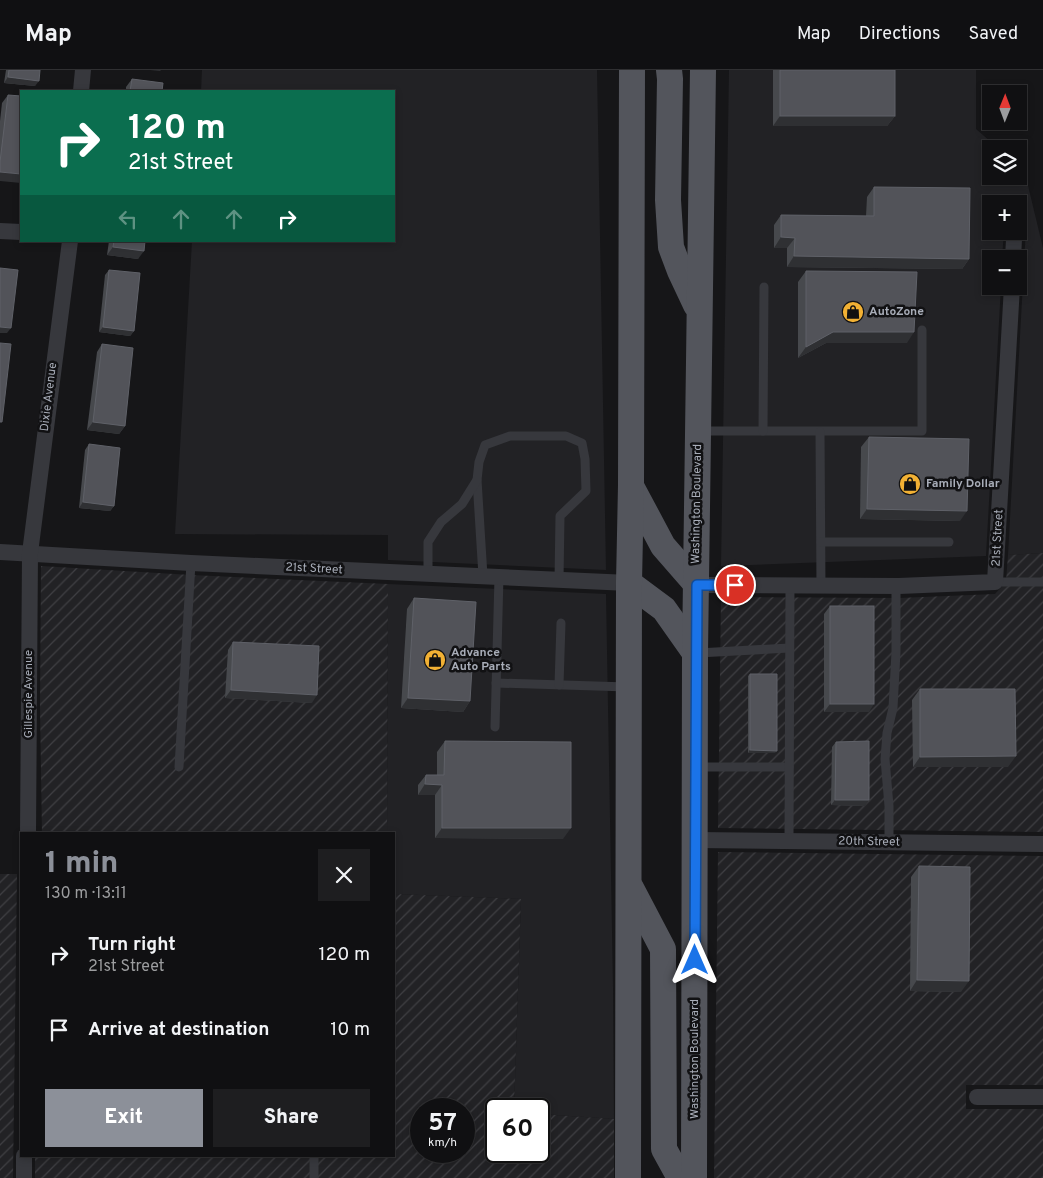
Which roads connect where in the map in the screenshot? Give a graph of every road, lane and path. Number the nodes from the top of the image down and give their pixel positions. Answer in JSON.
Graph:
{"nodes":[{"id":1,"x":83,"y":70,"type":"edge"},
{"id":2,"x":632,"y":70,"type":"edge"},
{"id":3,"x":668,"y":70,"type":"edge"},
{"id":4,"x":703,"y":70,"type":"edge"},
{"id":5,"x":81,"y":90,"type":"edge"},
{"id":6,"x":0,"y":232,"type":"edge"},
{"id":7,"x":20,"y":232,"type":"edge"},
{"id":8,"x":70,"y":242,"type":"edge"},
{"id":9,"x":764,"y":287,"type":"dead end"},
{"id":10,"x":1011,"y":295,"type":"edge"},
{"id":11,"x":699,"y":310,"type":"junction"},
{"id":12,"x":922,"y":330,"type":"dead end"},
{"id":13,"x":698,"y":431,"type":"junction"},
{"id":14,"x":763,"y":431,"type":"junction"},
{"id":15,"x":820,"y":432,"type":"junction"},
{"id":16,"x":477,"y":480,"type":"junction"},
{"id":17,"x":631,"y":485,"type":"junction"},
{"id":18,"x":821,"y":542,"type":"junction"},
{"id":19,"x":949,"y":542,"type":"dead end"},
{"id":20,"x":0,"y":552,"type":"edge"},
{"id":21,"x":30,"y":554,"type":"junction"},
{"id":22,"x":191,"y":563,"type":"junction"},
{"id":23,"x":428,"y":574,"type":"junction"},
{"id":24,"x":491,"y":577,"type":"junction"},
{"id":25,"x":559,"y":580,"type":"junction"},
{"id":26,"x":995,"y":582,"type":"junction"},
{"id":27,"x":1043,"y":582,"type":"edge"},
{"id":28,"x":629,"y":583,"type":"junction"},
{"id":29,"x":697,"y":585,"type":"junction"},
{"id":30,"x":790,"y":586,"type":"junction"},
{"id":31,"x":896,"y":586,"type":"junction"},
{"id":32,"x":821,"y":587,"type":"junction"},
{"id":33,"x":561,"y":623,"type":"dead end"},
{"id":34,"x":789,"y":648,"type":"junction"},
{"id":35,"x":696,"y":653,"type":"junction"},
{"id":36,"x":496,"y":683,"type":"junction"},
{"id":37,"x":559,"y":685,"type":"junction"},
{"id":38,"x":629,"y":688,"type":"junction"},
{"id":39,"x":495,"y":727,"type":"dead end"},
{"id":40,"x":179,"y":767,"type":"dead end"},
{"id":41,"x":789,"y":767,"type":"junction"},
{"id":42,"x":696,"y":768,"type":"junction"},
{"id":43,"x":28,"y":832,"type":"edge"},
{"id":44,"x":696,"y":840,"type":"junction"},
{"id":45,"x":788,"y":840,"type":"junction"},
{"id":46,"x":889,"y":843,"type":"junction"},
{"id":47,"x":1043,"y":844,"type":"edge"},
{"id":48,"x":629,"y":885,"type":"junction"},
{"id":49,"x":976,"y":1097,"type":"dead end"},
{"id":50,"x":1043,"y":1097,"type":"edge"},
{"id":51,"x":24,"y":1157,"type":"edge"},
{"id":52,"x":314,"y":1157,"type":"edge"},
{"id":53,"x":24,"y":1178,"type":"edge"},
{"id":54,"x":314,"y":1178,"type":"edge"},
{"id":55,"x":628,"y":1178,"type":"edge"},
{"id":56,"x":680,"y":1178,"type":"edge"},
{"id":57,"x":694,"y":1178,"type":"edge"}],
"edges":[{"from":1,"to":5,"type":"street"},
{"from":2,"to":17,"type":"main road"},
{"from":3,"to":11,"type":"main road"},
{"from":4,"to":11,"type":"main road","name":"Washington Boulevard"},
{"from":6,"to":7,"type":"street"},
{"from":8,"to":21,"type":"street","name":"Dixie Avenue"},
{"from":9,"to":14,"type":"lane"},
{"from":10,"to":26,"type":"street","name":"21st Street"},
{"from":11,"to":13,"type":"main road","name":"Washington Boulevard"},
{"from":12,"to":15,"type":"lane"},
{"from":13,"to":14,"type":"lane"},
{"from":13,"to":29,"type":"main road","name":"Washington Boulevard"},
{"from":14,"to":15,"type":"lane"},
{"from":15,"to":18,"type":"lane"},
{"from":16,"to":23,"type":"lane"},
{"from":16,"to":24,"type":"lane"},
{"from":16,"to":25,"type":"lane"},
{"from":17,"to":28,"type":"main road"},
{"from":17,"to":29,"type":"main road"},
{"from":18,"to":19,"type":"lane"},
{"from":18,"to":32,"type":"lane"},
{"from":20,"to":21,"type":"street","name":"21st Street"},
{"from":21,"to":22,"type":"street","name":"21st Street"},
{"from":21,"to":43,"type":"street","name":"Gillespie Avenue"},
{"from":22,"to":23,"type":"street","name":"21st Street"},
{"from":22,"to":40,"type":"lane"},
{"from":23,"to":24,"type":"street","name":"21st Street"},
{"from":24,"to":25,"type":"street","name":"21st Street"},
{"from":24,"to":36,"type":"lane"},
{"from":25,"to":28,"type":"street","name":"21st Street"},
{"from":26,"to":27,"type":"lane"},
{"from":26,"to":31,"type":"street","name":"21st Street"},
{"from":28,"to":35,"type":"main road"},
{"from":28,"to":38,"type":"main road"},
{"from":29,"to":30,"type":"street","name":"21st Street"},
{"from":29,"to":35,"type":"main road","name":"Washington Boulevard"},
{"from":30,"to":32,"type":"street","name":"21st Street"},
{"from":30,"to":34,"type":"lane"},
{"from":31,"to":32,"type":"street","name":"21st Street"},
{"from":31,"to":46,"type":"lane"},
{"from":33,"to":37,"type":"lane"},
{"from":34,"to":35,"type":"lane"},
{"from":34,"to":41,"type":"lane"},
{"from":35,"to":42,"type":"main road","name":"Washington Boulevard"},
{"from":36,"to":37,"type":"lane"},
{"from":36,"to":39,"type":"lane"},
{"from":37,"to":38,"type":"lane"},
{"from":38,"to":48,"type":"main road"},
{"from":41,"to":42,"type":"lane"},
{"from":41,"to":45,"type":"lane"},
{"from":42,"to":44,"type":"main road","name":"Washington Boulevard"},
{"from":44,"to":45,"type":"street","name":"20th Street"},
{"from":44,"to":57,"type":"main road","name":"Washington Boulevard"},
{"from":45,"to":46,"type":"street","name":"20th Street"},
{"from":46,"to":47,"type":"street","name":"20th Street"},
{"from":48,"to":55,"type":"main road"},
{"from":48,"to":56,"type":"main road"},
{"from":49,"to":50,"type":"street"},
{"from":51,"to":53,"type":"street"},
{"from":52,"to":54,"type":"lane"}]}
